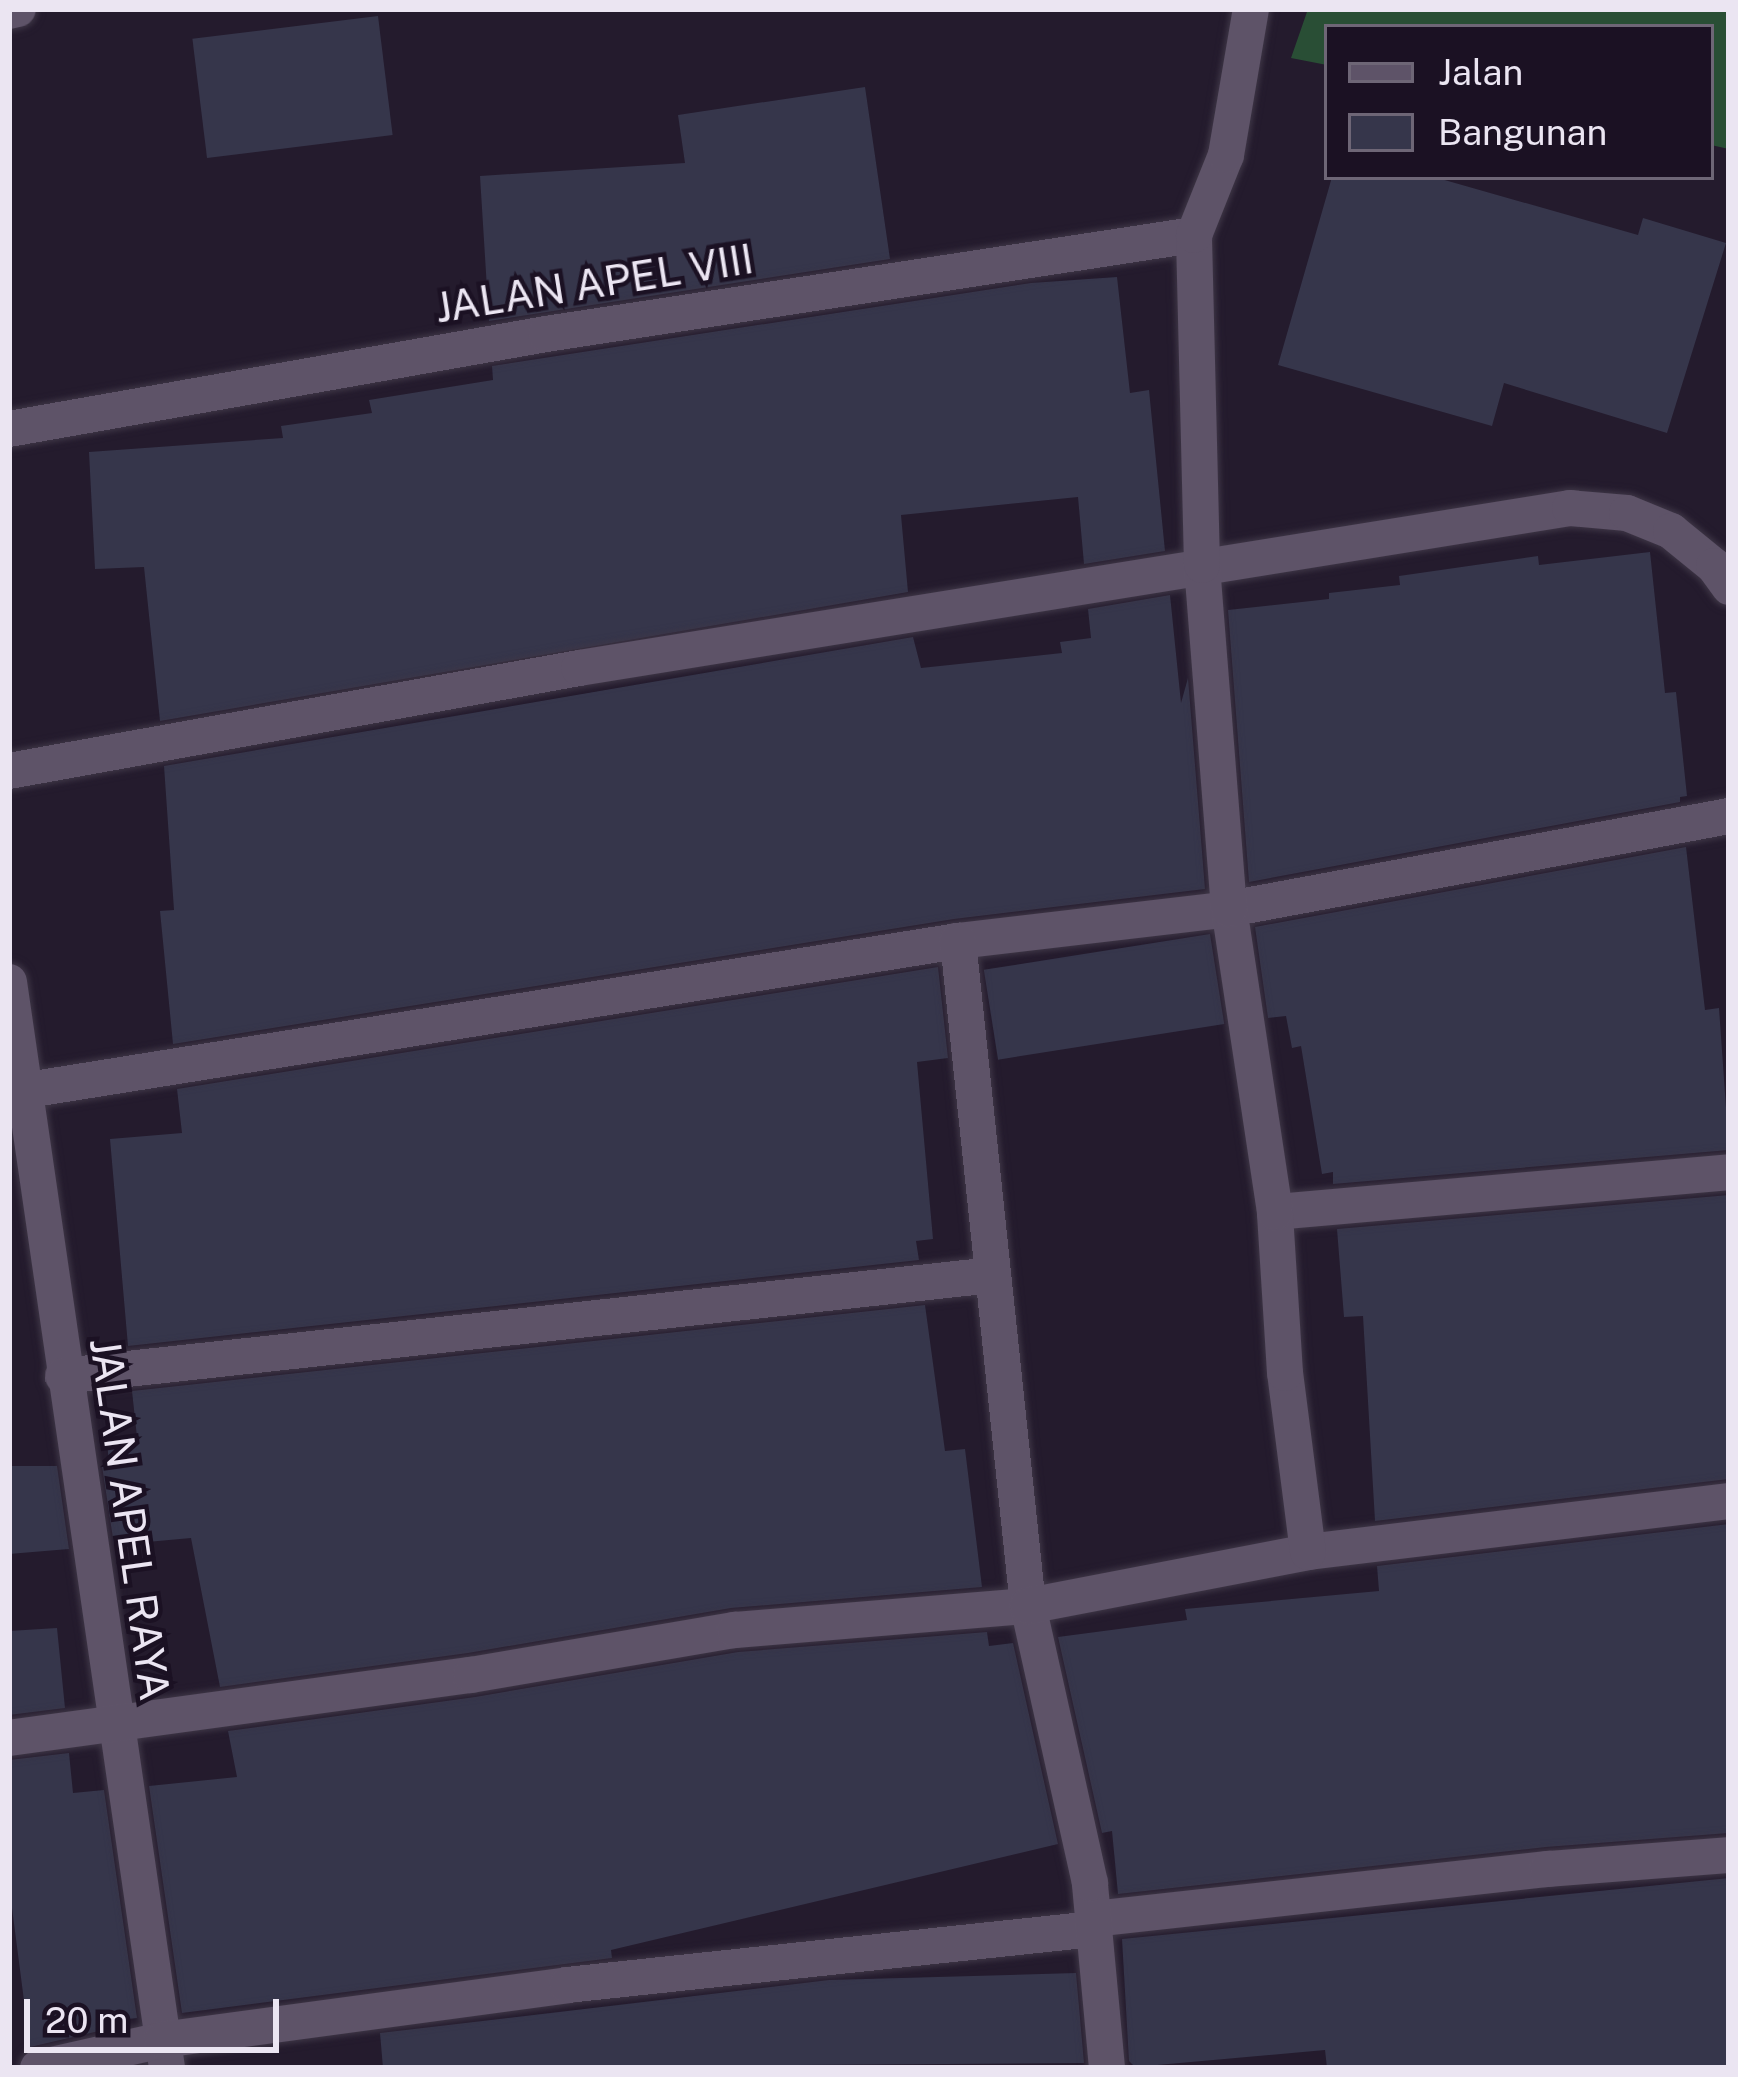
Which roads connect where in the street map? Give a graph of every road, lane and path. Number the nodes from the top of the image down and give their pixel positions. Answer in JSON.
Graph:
{"nodes":[{"id":1,"x":18,"y":9,"type":"edge"},
{"id":2,"x":1251,"y":9,"type":"edge"},
{"id":3,"x":9,"y":11,"type":"edge"},
{"id":4,"x":1194,"y":235,"type":"junction"},
{"id":5,"x":9,"y":429,"type":"edge"},
{"id":6,"x":1202,"y":565,"type":"junction"},
{"id":7,"x":1729,"y":587,"type":"edge"},
{"id":8,"x":9,"y":770,"type":"edge"},
{"id":9,"x":1729,"y":817,"type":"edge"},
{"id":10,"x":1229,"y":909,"type":"junction"},
{"id":11,"x":958,"y":941,"type":"junction"},
{"id":12,"x":9,"y":982,"type":"edge"},
{"id":13,"x":16,"y":1091,"type":"edge"},
{"id":14,"x":1729,"y":1172,"type":"edge"},
{"id":15,"x":1275,"y":1212,"type":"junction"},
{"id":16,"x":992,"y":1275,"type":"junction"},
{"id":17,"x":63,"y":1376,"type":"junction"},
{"id":18,"x":1729,"y":1501,"type":"edge"},
{"id":19,"x":1308,"y":1552,"type":"junction"},
{"id":20,"x":1028,"y":1606,"type":"junction"},
{"id":21,"x":114,"y":1721,"type":"junction"},
{"id":22,"x":9,"y":1738,"type":"edge"},
{"id":23,"x":1729,"y":1855,"type":"edge"},
{"id":24,"x":1094,"y":1924,"type":"junction"},
{"id":25,"x":164,"y":2054,"type":"edge"},
{"id":26,"x":38,"y":2068,"type":"edge"},
{"id":27,"x":1107,"y":2068,"type":"edge"}],
"edges":[{"from":1,"to":3,"type":"street"},
{"from":2,"to":4,"type":"street"},
{"from":4,"to":5,"type":"street","name":"JALAN APEL VIII"},
{"from":4,"to":6,"type":"street"},
{"from":6,"to":7,"type":"street"},
{"from":6,"to":8,"type":"street"},
{"from":6,"to":10,"type":"street"},
{"from":9,"to":10,"type":"street"},
{"from":10,"to":11,"type":"street"},
{"from":10,"to":15,"type":"street"},
{"from":11,"to":13,"type":"street"},
{"from":11,"to":16,"type":"street"},
{"from":12,"to":13,"type":"street","name":"JALAN APEL RAYA"},
{"from":13,"to":17,"type":"street","name":"JALAN APEL RAYA"},
{"from":14,"to":15,"type":"street"},
{"from":15,"to":19,"type":"street"},
{"from":16,"to":17,"type":"street"},
{"from":16,"to":20,"type":"street"},
{"from":17,"to":21,"type":"street","name":"JALAN APEL RAYA"},
{"from":18,"to":19,"type":"street"},
{"from":19,"to":20,"type":"street"},
{"from":20,"to":21,"type":"street"},
{"from":20,"to":24,"type":"street"},
{"from":21,"to":22,"type":"street"},
{"from":21,"to":25,"type":"street","name":"JALAN APEL RAYA"},
{"from":23,"to":24,"type":"street"},
{"from":24,"to":25,"type":"street"},
{"from":24,"to":27,"type":"street"},
{"from":25,"to":26,"type":"street"}]}
